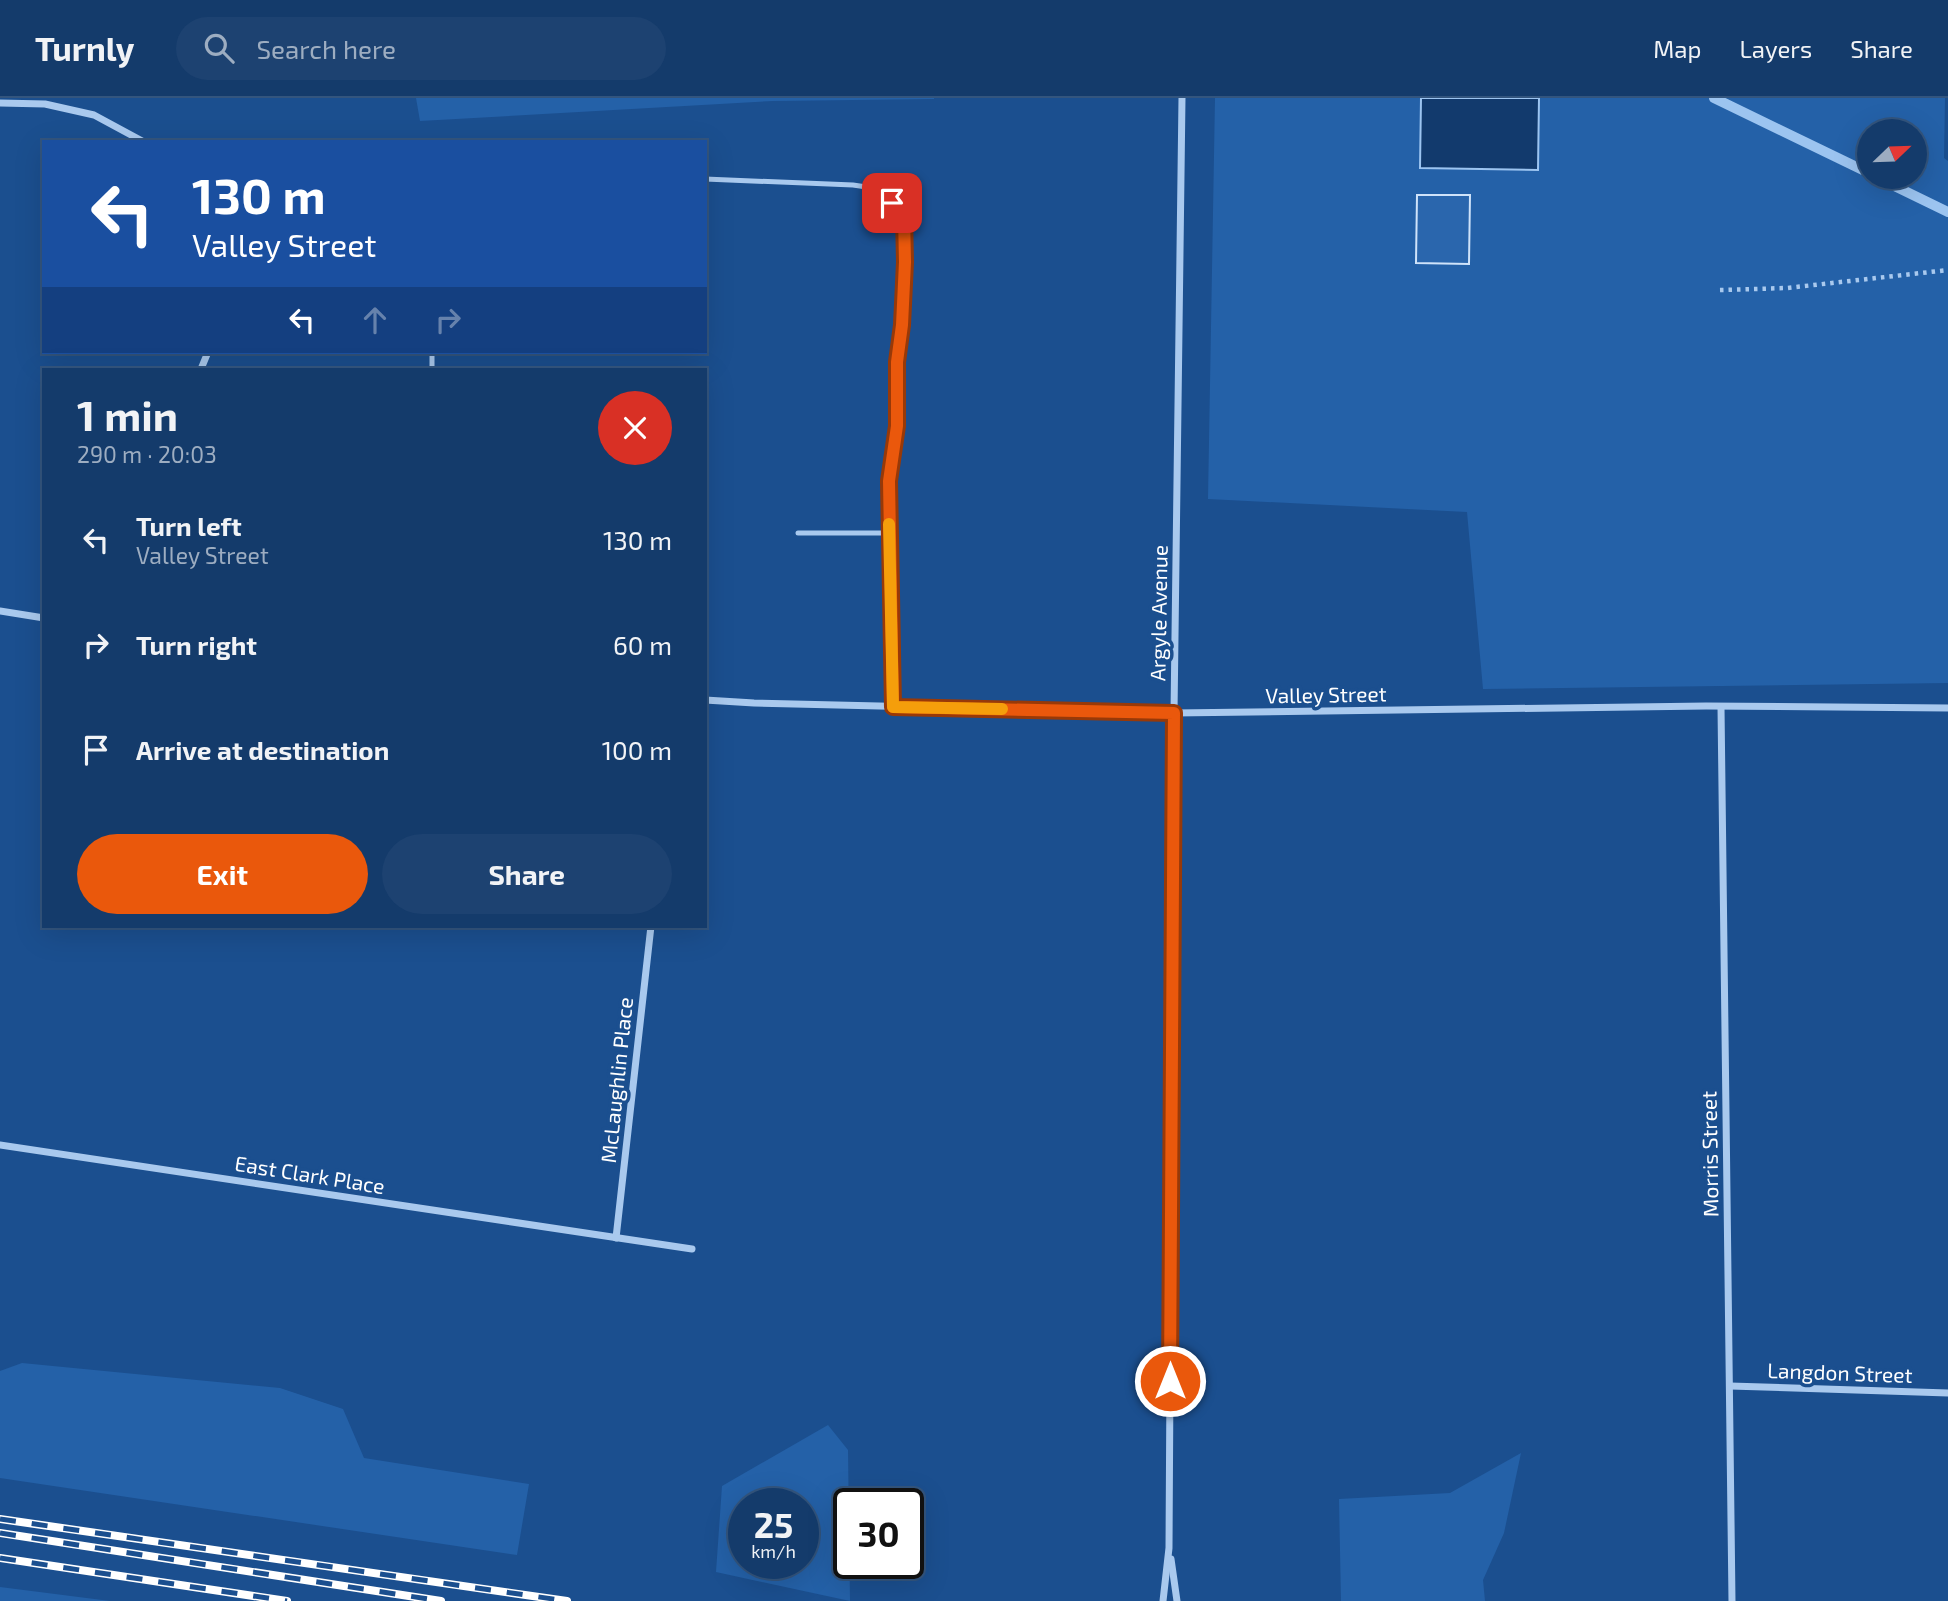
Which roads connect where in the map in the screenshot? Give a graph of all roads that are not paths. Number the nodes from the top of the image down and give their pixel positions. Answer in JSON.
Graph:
{"nodes":[{"id":1,"x":1182,"y":98,"type":"edge"},
{"id":2,"x":0,"y":103,"type":"edge"},
{"id":3,"x":140,"y":140,"type":"edge"},
{"id":4,"x":707,"y":179,"type":"edge"},
{"id":5,"x":799,"y":533,"type":"dead end"},
{"id":6,"x":889,"y":533,"type":"junction"},
{"id":7,"x":0,"y":611,"type":"edge"},
{"id":8,"x":42,"y":618,"type":"edge"},
{"id":9,"x":707,"y":700,"type":"edge"},
{"id":10,"x":893,"y":707,"type":"junction"},
{"id":11,"x":1721,"y":707,"type":"junction"},
{"id":12,"x":1948,"y":708,"type":"edge"},
{"id":13,"x":1174,"y":713,"type":"junction"},
{"id":14,"x":651,"y":928,"type":"edge"},
{"id":15,"x":0,"y":1145,"type":"edge"},
{"id":16,"x":616,"y":1238,"type":"junction"},
{"id":17,"x":692,"y":1250,"type":"dead end"},
{"id":18,"x":1730,"y":1385,"type":"junction"},
{"id":19,"x":1948,"y":1393,"type":"edge"},
{"id":20,"x":1169,"y":1548,"type":"junction"},
{"id":21,"x":1163,"y":1601,"type":"edge"},
{"id":22,"x":1177,"y":1601,"type":"edge"},
{"id":23,"x":1732,"y":1601,"type":"edge"}],
"edges":[{"from":1,"to":13,"type":"street","name":"Argyle Avenue"},
{"from":2,"to":3,"type":"street"},
{"from":4,"to":6,"type":"lane"},
{"from":5,"to":6,"type":"lane"},
{"from":6,"to":10,"type":"lane"},
{"from":7,"to":8,"type":"street"},
{"from":9,"to":10,"type":"street","name":"Valley Street"},
{"from":10,"to":13,"type":"street","name":"Valley Street"},
{"from":11,"to":12,"type":"street","name":"Valley Street"},
{"from":11,"to":13,"type":"street","name":"Valley Street"},
{"from":11,"to":18,"type":"street","name":"Morris Street"},
{"from":13,"to":20,"type":"street","name":"Argyle Avenue"},
{"from":14,"to":16,"type":"street","name":"McLaughlin Place"},
{"from":15,"to":16,"type":"street","name":"East Clark Place"},
{"from":16,"to":17,"type":"street","name":"East Clark Place"},
{"from":18,"to":19,"type":"street","name":"Langdon Street"},
{"from":18,"to":23,"type":"street","name":"Morris Street"},
{"from":20,"to":21,"type":"street","name":"Argyle Avenue"},
{"from":20,"to":22,"type":"street","name":"Argyle Avenue"}]}
